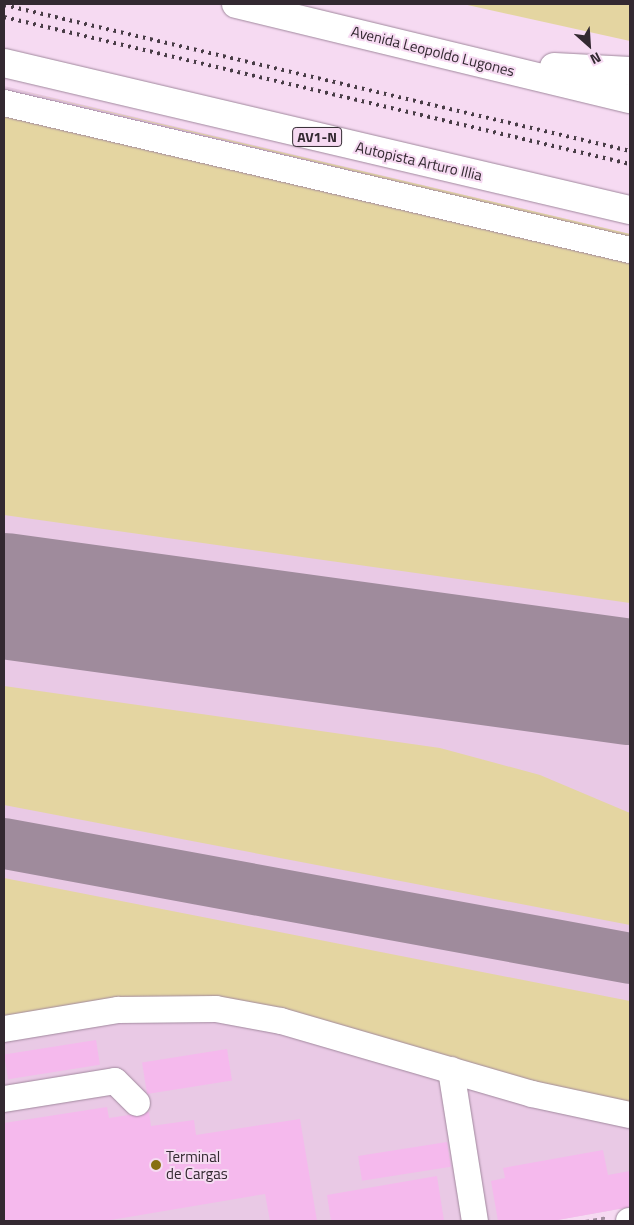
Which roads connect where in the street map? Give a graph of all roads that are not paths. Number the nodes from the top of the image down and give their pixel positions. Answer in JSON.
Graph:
{"nodes":[{"id":1,"x":236,"y":4,"type":"edge"},
{"id":2,"x":4,"y":63,"type":"edge"},
{"id":3,"x":484,"y":64,"type":"junction"},
{"id":4,"x":630,"y":71,"type":"edge"},
{"id":5,"x":630,"y":99,"type":"edge"},
{"id":6,"x":4,"y":103,"type":"edge"},
{"id":7,"x":630,"y":210,"type":"edge"},
{"id":8,"x":630,"y":250,"type":"edge"},
{"id":9,"x":4,"y":1029,"type":"edge"},
{"id":10,"x":451,"y":1070,"type":"junction"},
{"id":11,"x":4,"y":1099,"type":"edge"},
{"id":12,"x":137,"y":1103,"type":"dead end"},
{"id":13,"x":630,"y":1115,"type":"edge"},
{"id":14,"x":475,"y":1221,"type":"edge"}],
"edges":[{"from":1,"to":3,"type":"highway","name":"Avenida Leopoldo Lugones"},
{"from":2,"to":7,"type":"highway","name":"Autopista Arturo Illia","number":"AV1-N"},
{"from":3,"to":4,"type":"highway"},
{"from":3,"to":5,"type":"highway","name":"Avenida Leopoldo Lugones"},
{"from":6,"to":8,"type":"lane"},
{"from":9,"to":10,"type":"lane"},
{"from":10,"to":13,"type":"lane"},
{"from":10,"to":14,"type":"lane"},
{"from":11,"to":12,"type":"lane"}]}
